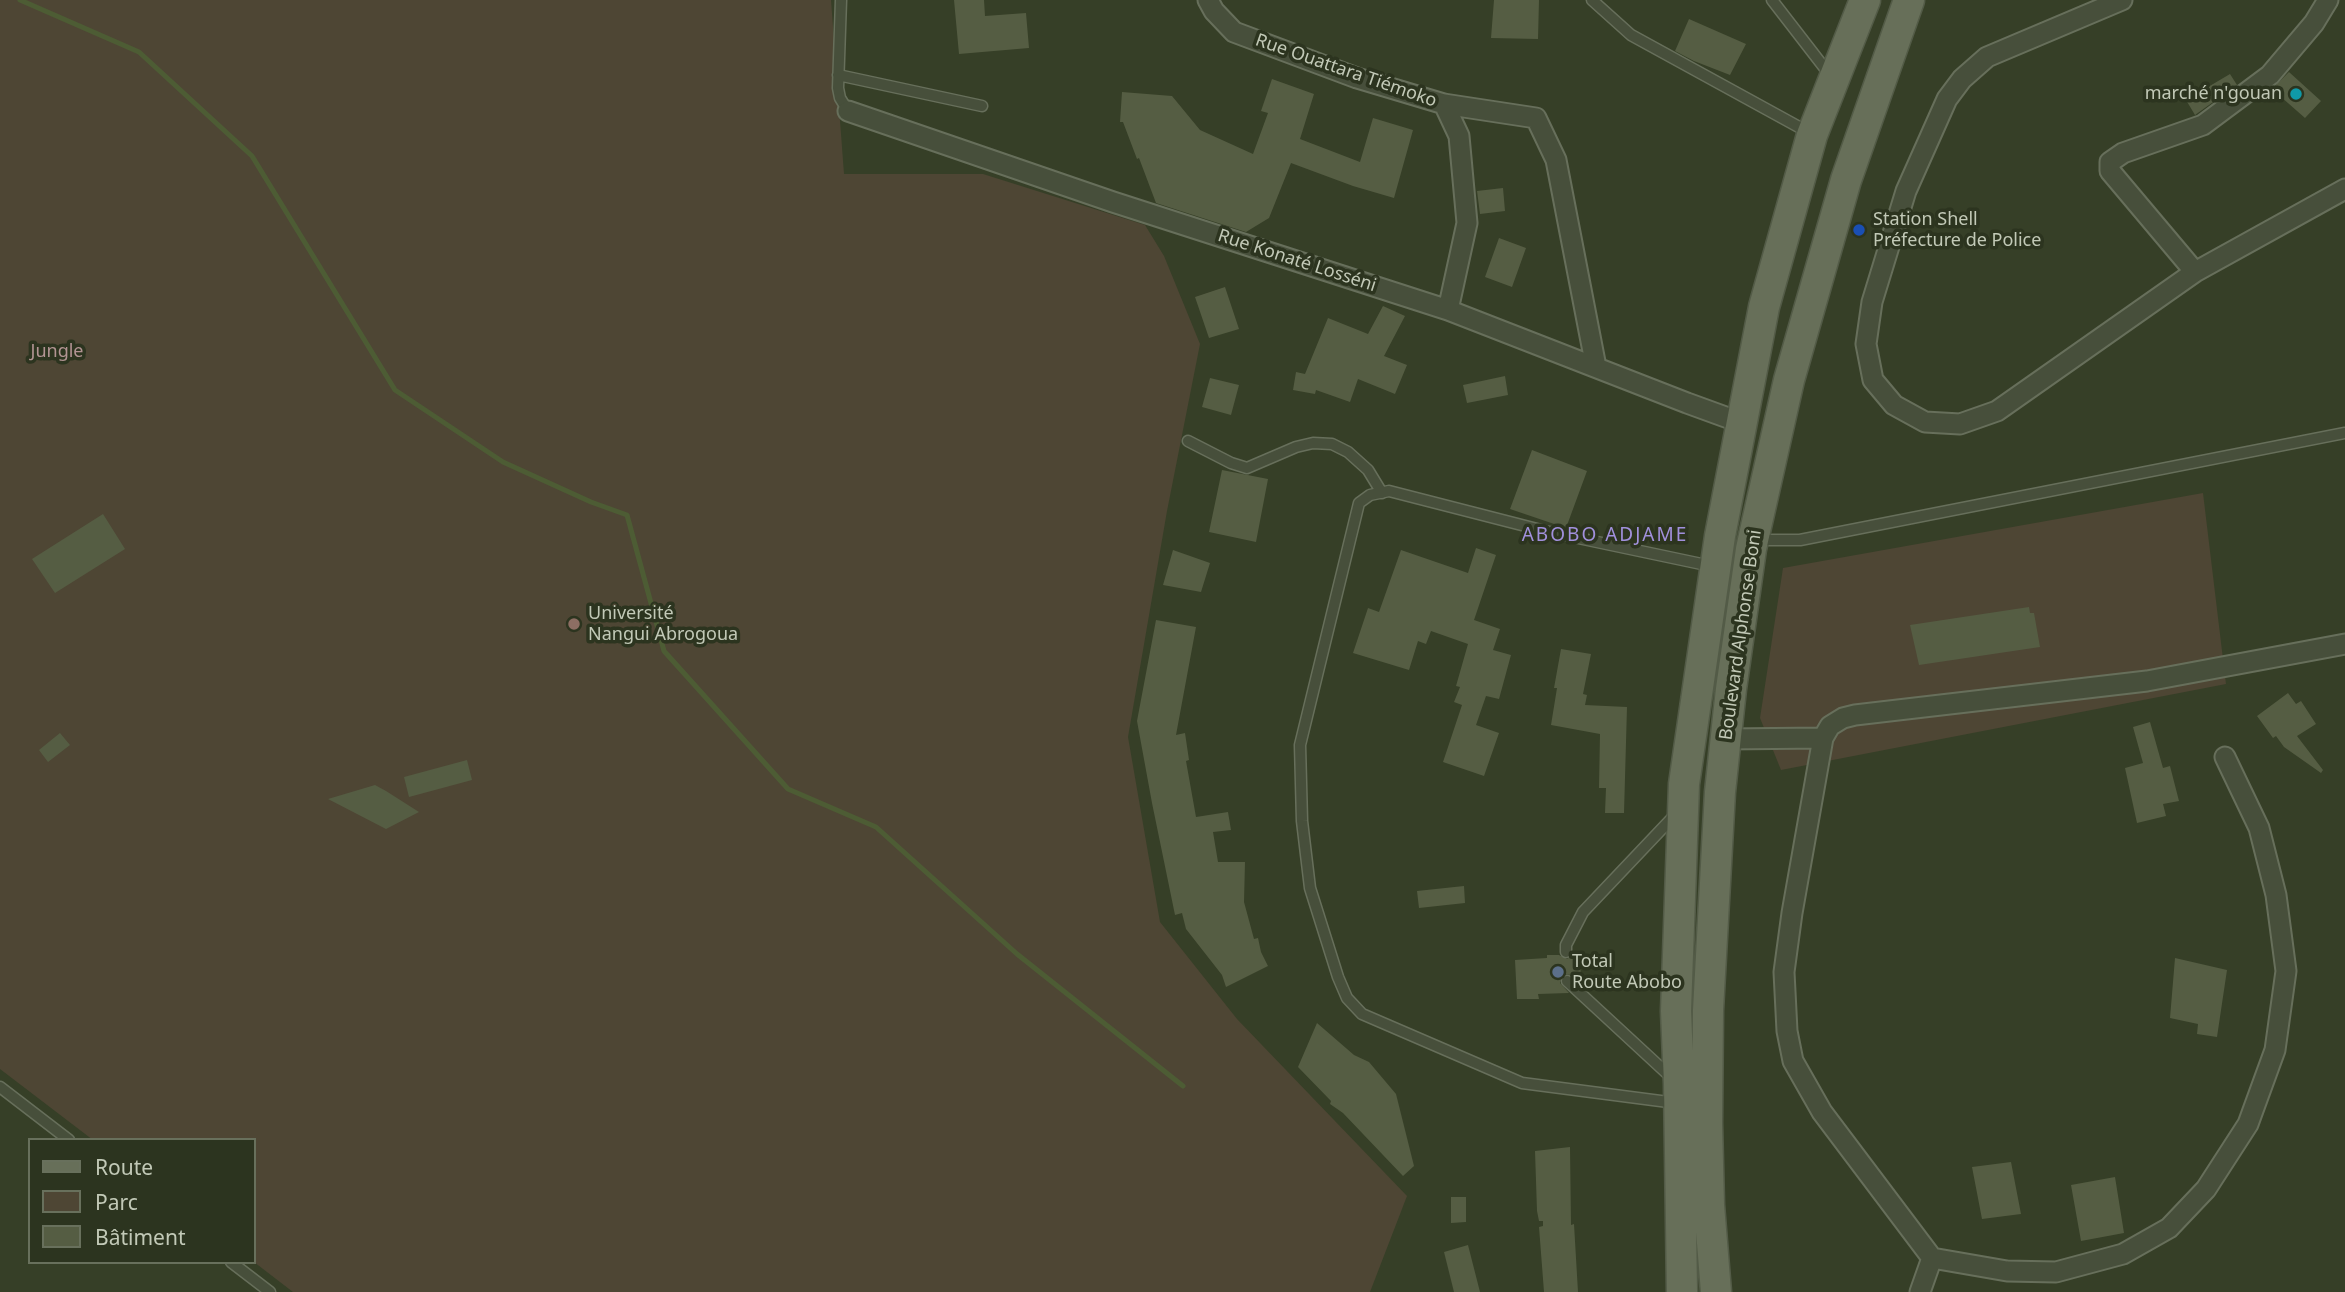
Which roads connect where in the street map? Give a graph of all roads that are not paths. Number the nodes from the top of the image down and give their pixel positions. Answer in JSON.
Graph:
{"nodes":[{"id":1,"x":841,"y":0,"type":"edge"},
{"id":2,"x":1209,"y":0,"type":"edge"},
{"id":3,"x":1592,"y":0,"type":"edge"},
{"id":4,"x":1773,"y":0,"type":"edge"},
{"id":5,"x":1866,"y":0,"type":"edge"},
{"id":6,"x":1909,"y":0,"type":"edge"},
{"id":7,"x":2122,"y":0,"type":"edge"},
{"id":8,"x":2328,"y":0,"type":"edge"},
{"id":9,"x":838,"y":75,"type":"junction"},
{"id":10,"x":1835,"y":80,"type":"junction"},
{"id":11,"x":1444,"y":104,"type":"junction"},
{"id":12,"x":982,"y":106,"type":"dead end"},
{"id":13,"x":848,"y":111,"type":"joint"},
{"id":14,"x":1812,"y":135,"type":"junction"},
{"id":15,"x":2345,"y":189,"type":"edge"},
{"id":16,"x":2195,"y":272,"type":"junction"},
{"id":17,"x":1448,"y":310,"type":"junction"},
{"id":18,"x":1595,"y":367,"type":"junction"},
{"id":19,"x":1742,"y":423,"type":"junction"},
{"id":20,"x":2345,"y":433,"type":"edge"},
{"id":21,"x":1188,"y":441,"type":"dead end"},
{"id":22,"x":1382,"y":493,"type":"junction"},
{"id":23,"x":1753,"y":540,"type":"junction"},
{"id":24,"x":1715,"y":567,"type":"junction"},
{"id":25,"x":2345,"y":644,"type":"edge"},
{"id":26,"x":1823,"y":738,"type":"junction"},
{"id":27,"x":1725,"y":739,"type":"junction"},
{"id":28,"x":2225,"y":757,"type":"dead end"},
{"id":29,"x":1683,"y":807,"type":"junction"},
{"id":30,"x":1566,"y":952,"type":"dead end"},
{"id":31,"x":1567,"y":981,"type":"dead end"},
{"id":32,"x":0,"y":1087,"type":"edge"},
{"id":33,"x":1679,"y":1093,"type":"junction"},
{"id":34,"x":66,"y":1138,"type":"edge"},
{"id":35,"x":1932,"y":1258,"type":"junction"},
{"id":36,"x":234,"y":1264,"type":"edge"},
{"id":37,"x":270,"y":1292,"type":"edge"},
{"id":38,"x":1682,"y":1292,"type":"edge"},
{"id":39,"x":1716,"y":1292,"type":"edge"},
{"id":40,"x":1920,"y":1292,"type":"edge"}],
"edges":[{"from":1,"to":9,"type":"lane"},
{"from":2,"to":11,"type":"street","name":"Rue Ouattara Tiémoko"},
{"from":3,"to":14,"type":"lane"},
{"from":4,"to":10,"type":"lane"},
{"from":5,"to":10,"type":"main road","name":"Boulevard Alphonse Boni"},
{"from":6,"to":23,"type":"main road","name":"Boulevard Alphonse Boni"},
{"from":7,"to":16,"type":"street"},
{"from":8,"to":16,"type":"street"},
{"from":9,"to":12,"type":"lane"},
{"from":9,"to":13,"type":"lane"},
{"from":10,"to":14,"type":"main road","name":"Boulevard Alphonse Boni"},
{"from":11,"to":17,"type":"street"},
{"from":11,"to":18,"type":"street","name":"Rue Ouattara Tiémoko"},
{"from":13,"to":17,"type":"street","name":"Rue Konaté Losséni"},
{"from":14,"to":19,"type":"main road","name":"Boulevard Alphonse Boni"},
{"from":15,"to":16,"type":"street"},
{"from":17,"to":18,"type":"street","name":"Rue Konaté Losséni"},
{"from":18,"to":19,"type":"street","name":"Rue Konaté Losséni"},
{"from":19,"to":24,"type":"main road","name":"Boulevard Alphonse Boni"},
{"from":20,"to":23,"type":"lane"},
{"from":21,"to":22,"type":"lane"},
{"from":22,"to":24,"type":"lane"},
{"from":22,"to":33,"type":"lane"},
{"from":23,"to":27,"type":"main road","name":"Boulevard Alphonse Boni"},
{"from":24,"to":29,"type":"main road","name":"Boulevard Alphonse Boni"},
{"from":25,"to":26,"type":"street"},
{"from":26,"to":27,"type":"street"},
{"from":26,"to":35,"type":"street"},
{"from":27,"to":39,"type":"main road","name":"Boulevard Alphonse Boni"},
{"from":28,"to":35,"type":"street"},
{"from":29,"to":30,"type":"lane"},
{"from":29,"to":33,"type":"main road","name":"Boulevard Alphonse Boni"},
{"from":31,"to":33,"type":"lane"},
{"from":32,"to":34,"type":"lane"},
{"from":33,"to":38,"type":"main road","name":"Boulevard Alphonse Boni"},
{"from":35,"to":40,"type":"street"},
{"from":36,"to":37,"type":"lane"}]}
